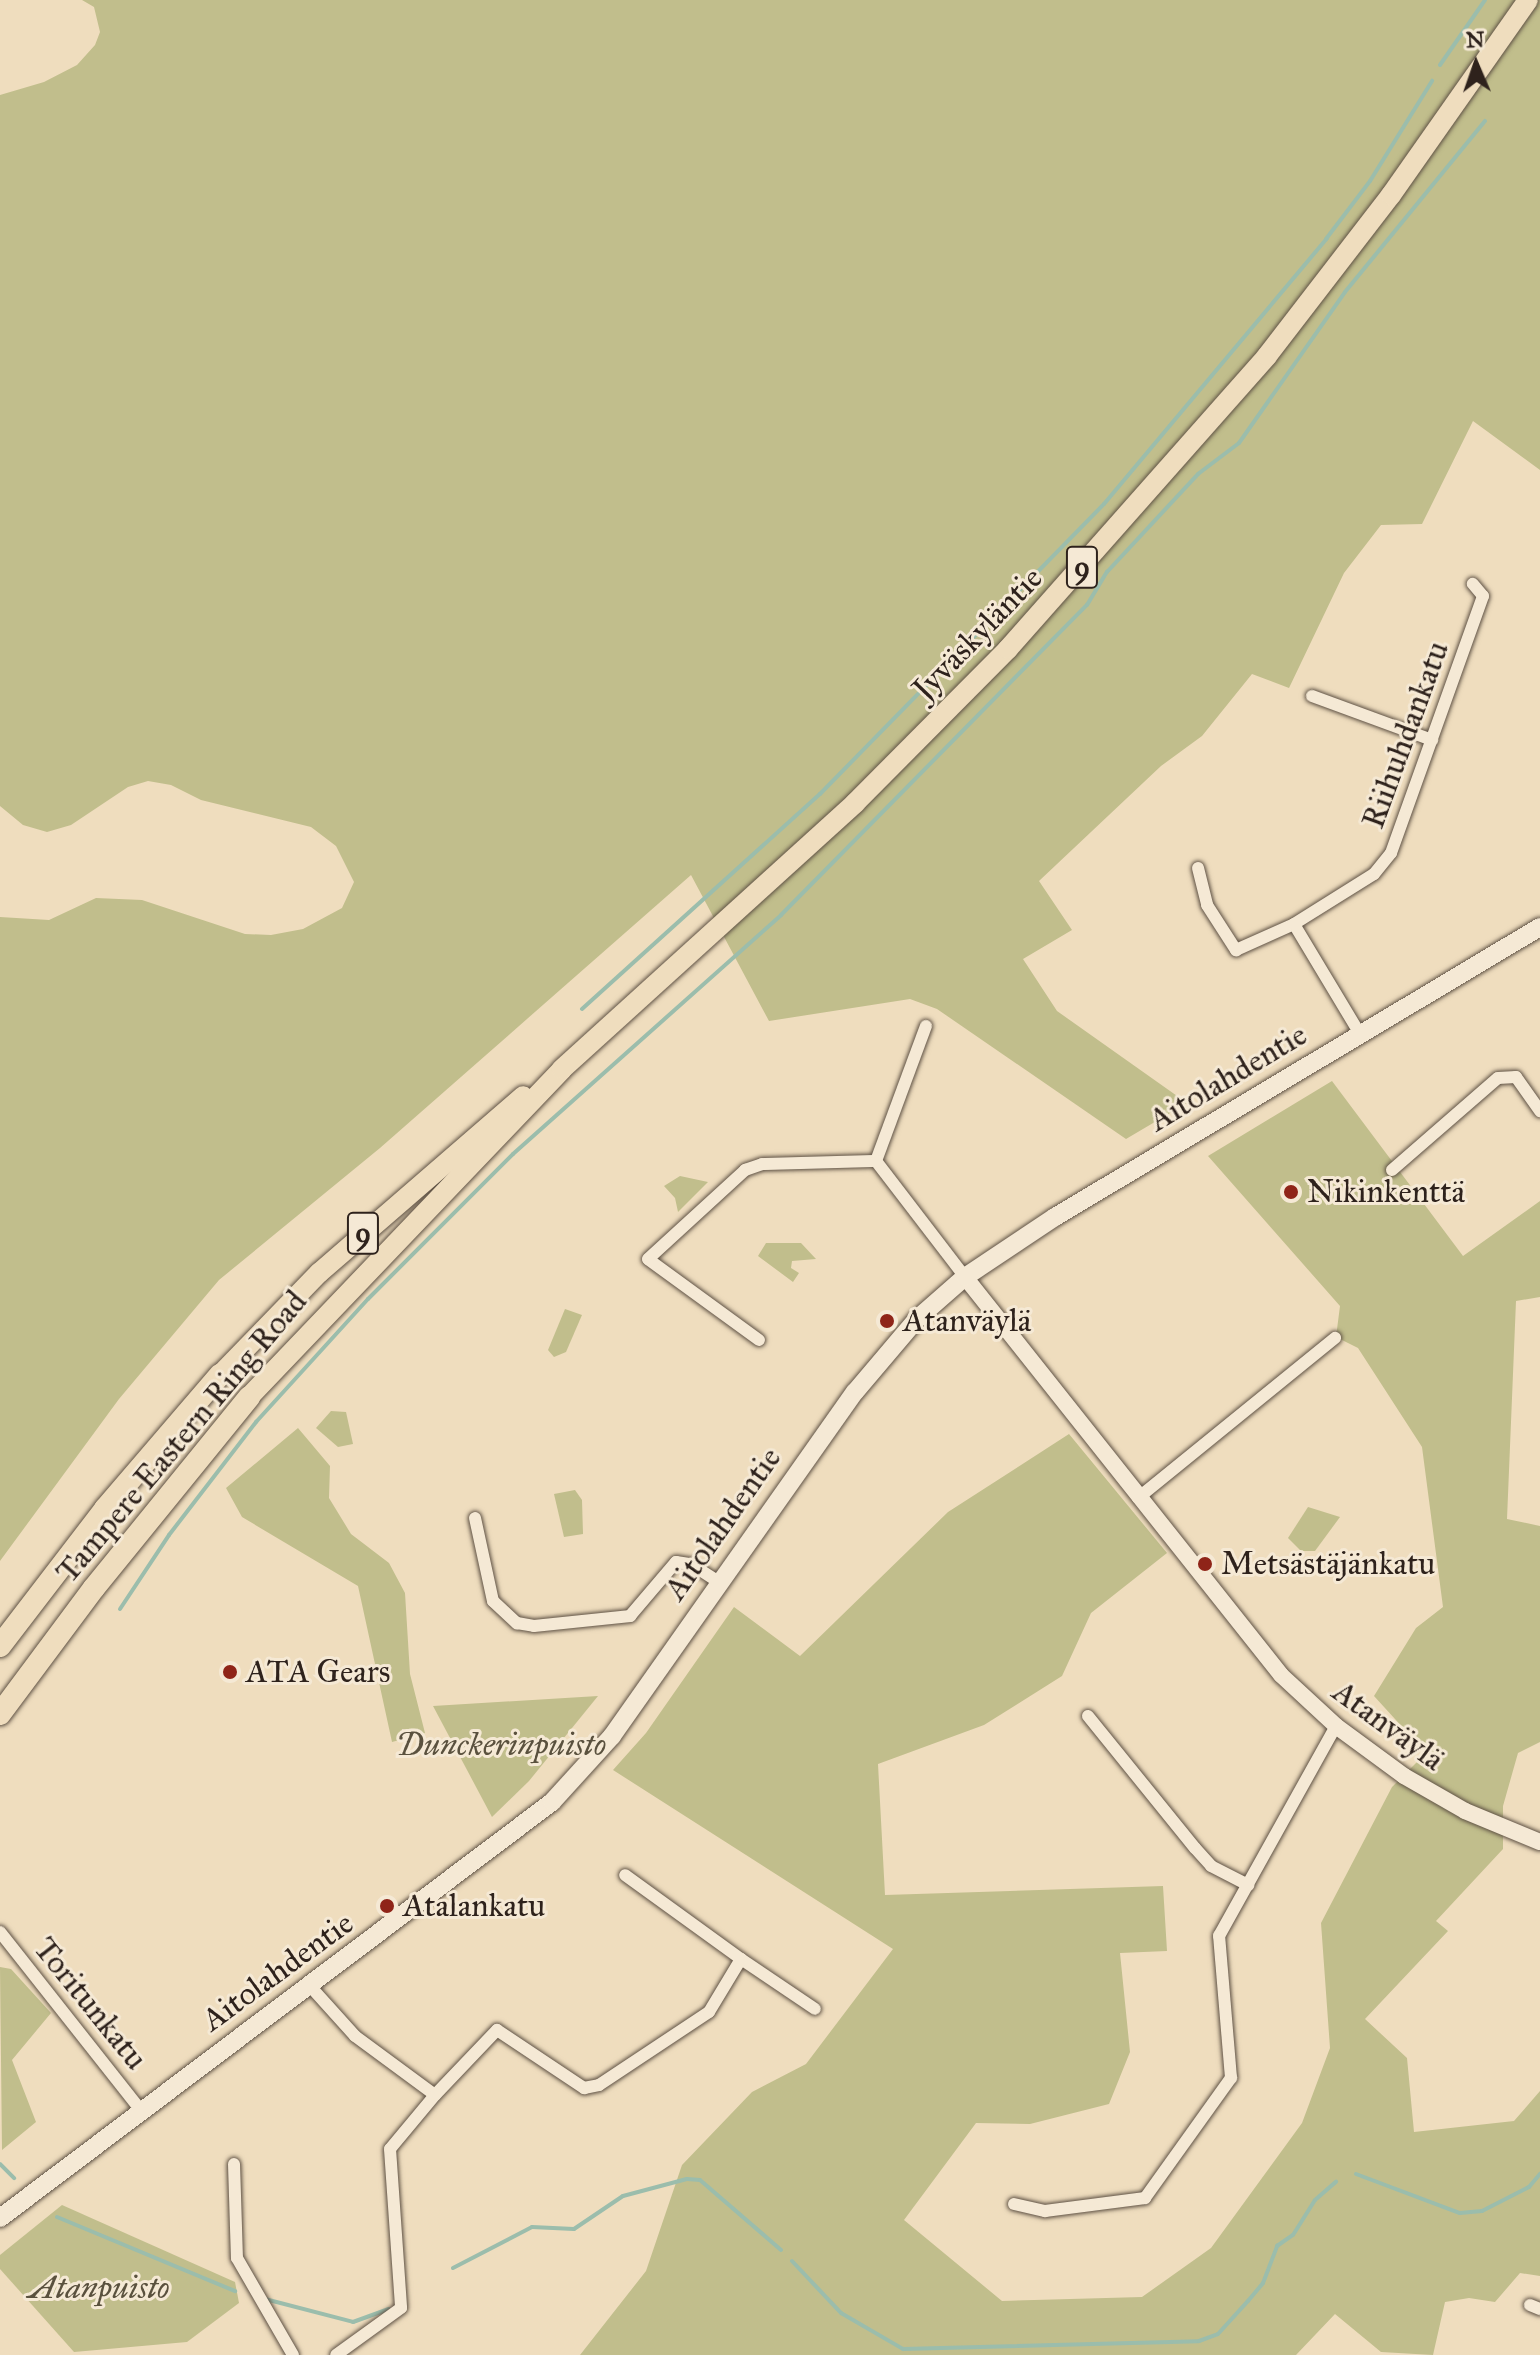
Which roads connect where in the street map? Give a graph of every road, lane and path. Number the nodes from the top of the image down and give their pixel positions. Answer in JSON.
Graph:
{"nodes":[{"id":1,"x":1528,"y":0,"type":"edge"},
{"id":2,"x":1473,"y":584,"type":"dead end"},
{"id":3,"x":1312,"y":696,"type":"dead end"},
{"id":4,"x":1432,"y":740,"type":"junction"},
{"id":5,"x":1198,"y":868,"type":"dead end"},
{"id":6,"x":1294,"y":924,"type":"junction"},
{"id":7,"x":1540,"y":927,"type":"edge"},
{"id":8,"x":926,"y":1026,"type":"dead end"},
{"id":9,"x":1360,"y":1034,"type":"junction"},
{"id":10,"x":562,"y":1069,"type":"junction"},
{"id":11,"x":1540,"y":1111,"type":"edge"},
{"id":12,"x":876,"y":1161,"type":"junction"},
{"id":13,"x":1392,"y":1170,"type":"dead end"},
{"id":14,"x":965,"y":1277,"type":"junction"},
{"id":15,"x":1335,"y":1338,"type":"dead end"},
{"id":16,"x":759,"y":1340,"type":"dead end"},
{"id":17,"x":220,"y":1375,"type":"joint"},
{"id":18,"x":249,"y":1397,"type":"joint"},
{"id":19,"x":1138,"y":1498,"type":"junction"},
{"id":20,"x":475,"y":1518,"type":"dead end"},
{"id":21,"x":717,"y":1581,"type":"junction"},
{"id":22,"x":0,"y":1646,"type":"edge"},
{"id":23,"x":0,"y":1714,"type":"edge"},
{"id":24,"x":1088,"y":1716,"type":"dead end"},
{"id":25,"x":1336,"y":1726,"type":"junction"},
{"id":26,"x":1540,"y":1842,"type":"edge"},
{"id":27,"x":625,"y":1875,"type":"dead end"},
{"id":28,"x":1248,"y":1885,"type":"junction"},
{"id":29,"x":0,"y":1932,"type":"edge"},
{"id":30,"x":741,"y":1959,"type":"junction"},
{"id":31,"x":310,"y":1986,"type":"junction"},
{"id":32,"x":815,"y":2009,"type":"dead end"},
{"id":33,"x":435,"y":2095,"type":"junction"},
{"id":34,"x":140,"y":2109,"type":"junction"},
{"id":35,"x":234,"y":2164,"type":"dead end"},
{"id":36,"x":1014,"y":2204,"type":"dead end"},
{"id":37,"x":0,"y":2218,"type":"edge"},
{"id":38,"x":356,"y":2343,"type":"junction"},
{"id":39,"x":293,"y":2355,"type":"edge"},
{"id":40,"x":336,"y":2355,"type":"edge"},
{"id":41,"x":363,"y":2355,"type":"edge"}],
"edges":[{"from":1,"to":10,"type":"highway","name":"Jyväskyläntie","number":"9"},
{"from":2,"to":4,"type":"street","name":"Riihuhdankatu"},
{"from":3,"to":4,"type":"street"},
{"from":4,"to":6,"type":"street","name":"Riihuhdankatu"},
{"from":5,"to":6,"type":"street","name":"Riihuhdankatu"},
{"from":6,"to":9,"type":"street"},
{"from":7,"to":9,"type":"main road","name":"Aitolahdentie"},
{"from":8,"to":12,"type":"street"},
{"from":9,"to":14,"type":"main road","name":"Aitolahdentie"},
{"from":10,"to":17,"type":"highway","name":"Tampere Eastern Ring Road","number":"9"},
{"from":10,"to":18,"type":"highway","name":"Tampere Eastern Ring Road","number":"9"},
{"from":11,"to":13,"type":"street"},
{"from":12,"to":14,"type":"street"},
{"from":12,"to":16,"type":"street"},
{"from":14,"to":19,"type":"street","name":"Atanväylä"},
{"from":14,"to":21,"type":"main road","name":"Aitolahdentie"},
{"from":15,"to":19,"type":"street"},
{"from":17,"to":22,"type":"highway","name":"Tampere Eastern Ring Road","number":"9"},
{"from":18,"to":23,"type":"highway","name":"Tampere Eastern Ring Road","number":"9"},
{"from":19,"to":25,"type":"street","name":"Atanväylä"},
{"from":20,"to":21,"type":"street"},
{"from":21,"to":31,"type":"main road","name":"Aitolahdentie"},
{"from":24,"to":28,"type":"street"},
{"from":25,"to":26,"type":"street","name":"Atanväylä"},
{"from":25,"to":28,"type":"street"},
{"from":27,"to":30,"type":"street"},
{"from":28,"to":36,"type":"street"},
{"from":29,"to":34,"type":"street","name":"Toritunkatu"},
{"from":30,"to":32,"type":"street"},
{"from":30,"to":33,"type":"street"},
{"from":31,"to":33,"type":"street"},
{"from":31,"to":34,"type":"main road","name":"Aitolahdentie"},
{"from":33,"to":38,"type":"street"},
{"from":34,"to":37,"type":"main road","name":"Aitolahdentie"},
{"from":35,"to":39,"type":"street"},
{"from":38,"to":40,"type":"street"},
{"from":38,"to":41,"type":"street"}]}
